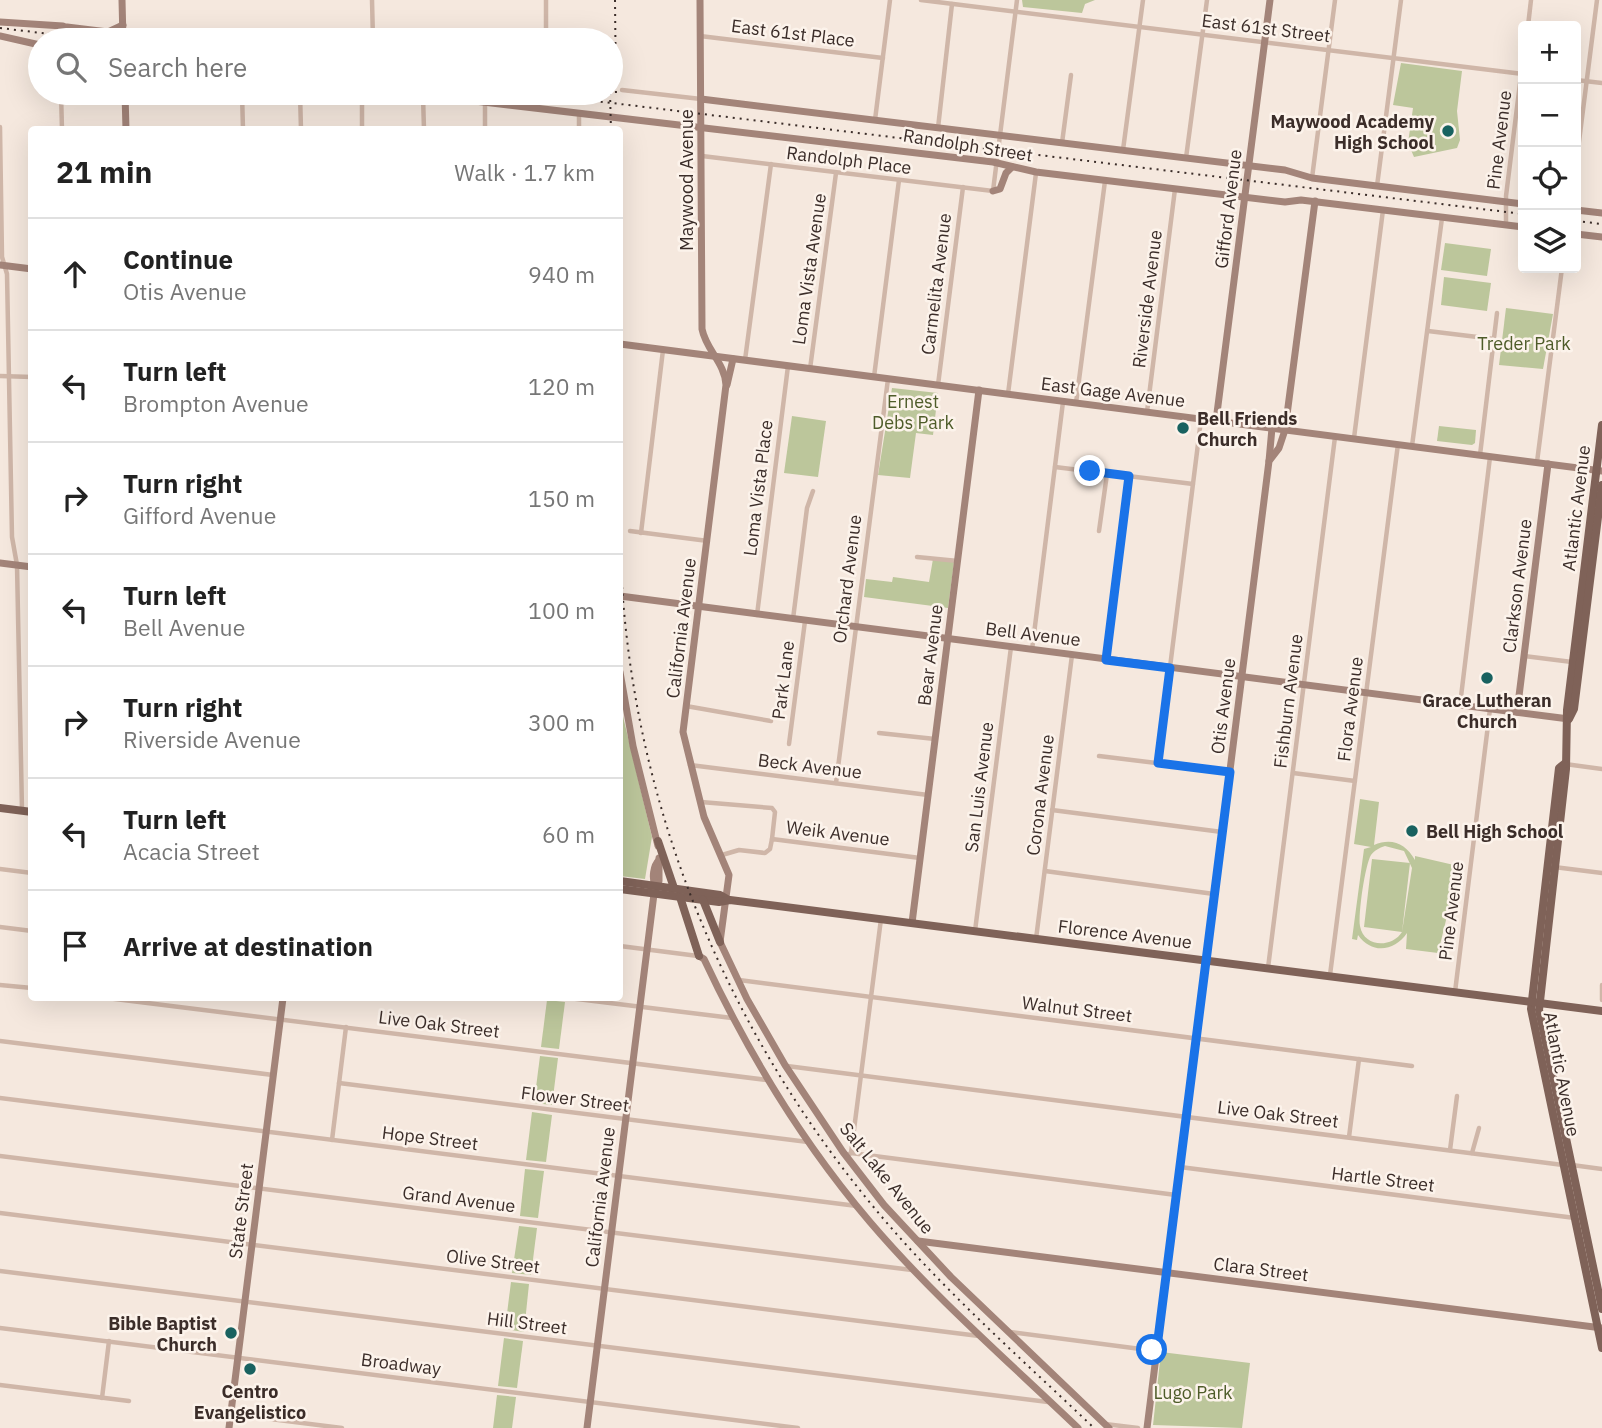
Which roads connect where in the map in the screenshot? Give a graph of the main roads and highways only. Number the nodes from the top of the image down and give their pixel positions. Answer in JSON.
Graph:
{"nodes":[{"id":1,"x":1602,"y":425,"type":"edge"},
{"id":2,"x":1599,"y":470,"type":"edge"},
{"id":3,"x":1602,"y":485,"type":"edge"},
{"id":4,"x":1582,"y":592,"type":"junction"},
{"id":5,"x":1587,"y":610,"type":"junction"},
{"id":6,"x":1577,"y":663,"type":"junction"},
{"id":7,"x":0,"y":808,"type":"edge"},
{"id":8,"x":28,"y":812,"type":"edge"},
{"id":9,"x":658,"y":841,"type":"road end"},
{"id":10,"x":623,"y":882,"type":"edge"},
{"id":11,"x":674,"y":888,"type":"junction"},
{"id":12,"x":623,"y":889,"type":"edge"},
{"id":13,"x":654,"y":890,"type":"junction"},
{"id":14,"x":680,"y":897,"type":"junction"},
{"id":15,"x":727,"y":899,"type":"junction"},
{"id":16,"x":704,"y":900,"type":"junction"},
{"id":17,"x":720,"y":942,"type":"road end"},
{"id":18,"x":699,"y":956,"type":"road end"},
{"id":19,"x":1536,"y":1002,"type":"junction"},
{"id":20,"x":1602,"y":1011,"type":"edge"},
{"id":21,"x":1579,"y":1217,"type":"junction"},
{"id":22,"x":1602,"y":1309,"type":"edge"},
{"id":23,"x":1600,"y":1328,"type":"edge"},
{"id":24,"x":1602,"y":1348,"type":"edge"}],
"edges":[{"from":1,"to":2,"type":"main road","name":"Atlantic Avenue"},
{"from":2,"to":4,"type":"main road","name":"Atlantic Avenue"},
{"from":3,"to":5,"type":"main road","name":"Atlantic Avenue"},
{"from":4,"to":5,"type":"main road"},
{"from":4,"to":6,"type":"main road","name":"Atlantic Avenue"},
{"from":5,"to":6,"type":"main road","name":"Atlantic Avenue"},
{"from":6,"to":19,"type":"main road","name":"Atlantic Avenue"},
{"from":7,"to":8,"type":"main road"},
{"from":9,"to":11,"type":"main road"},
{"from":10,"to":13,"type":"main road"},
{"from":11,"to":13,"type":"main road"},
{"from":11,"to":15,"type":"main road"},
{"from":12,"to":13,"type":"main road"},
{"from":13,"to":14,"type":"main road"},
{"from":14,"to":16,"type":"main road"},
{"from":14,"to":18,"type":"main road"},
{"from":15,"to":16,"type":"main road"},
{"from":15,"to":19,"type":"main road","name":"Florence Avenue"},
{"from":16,"to":17,"type":"main road"},
{"from":19,"to":20,"type":"main road","name":"Florence Avenue"},
{"from":19,"to":21,"type":"main road","name":"Atlantic Avenue"},
{"from":21,"to":22,"type":"main road","name":"Atlantic Avenue"},
{"from":21,"to":23,"type":"main road","name":"Atlantic Avenue"},
{"from":23,"to":24,"type":"main road","name":"Atlantic Avenue"}]}
